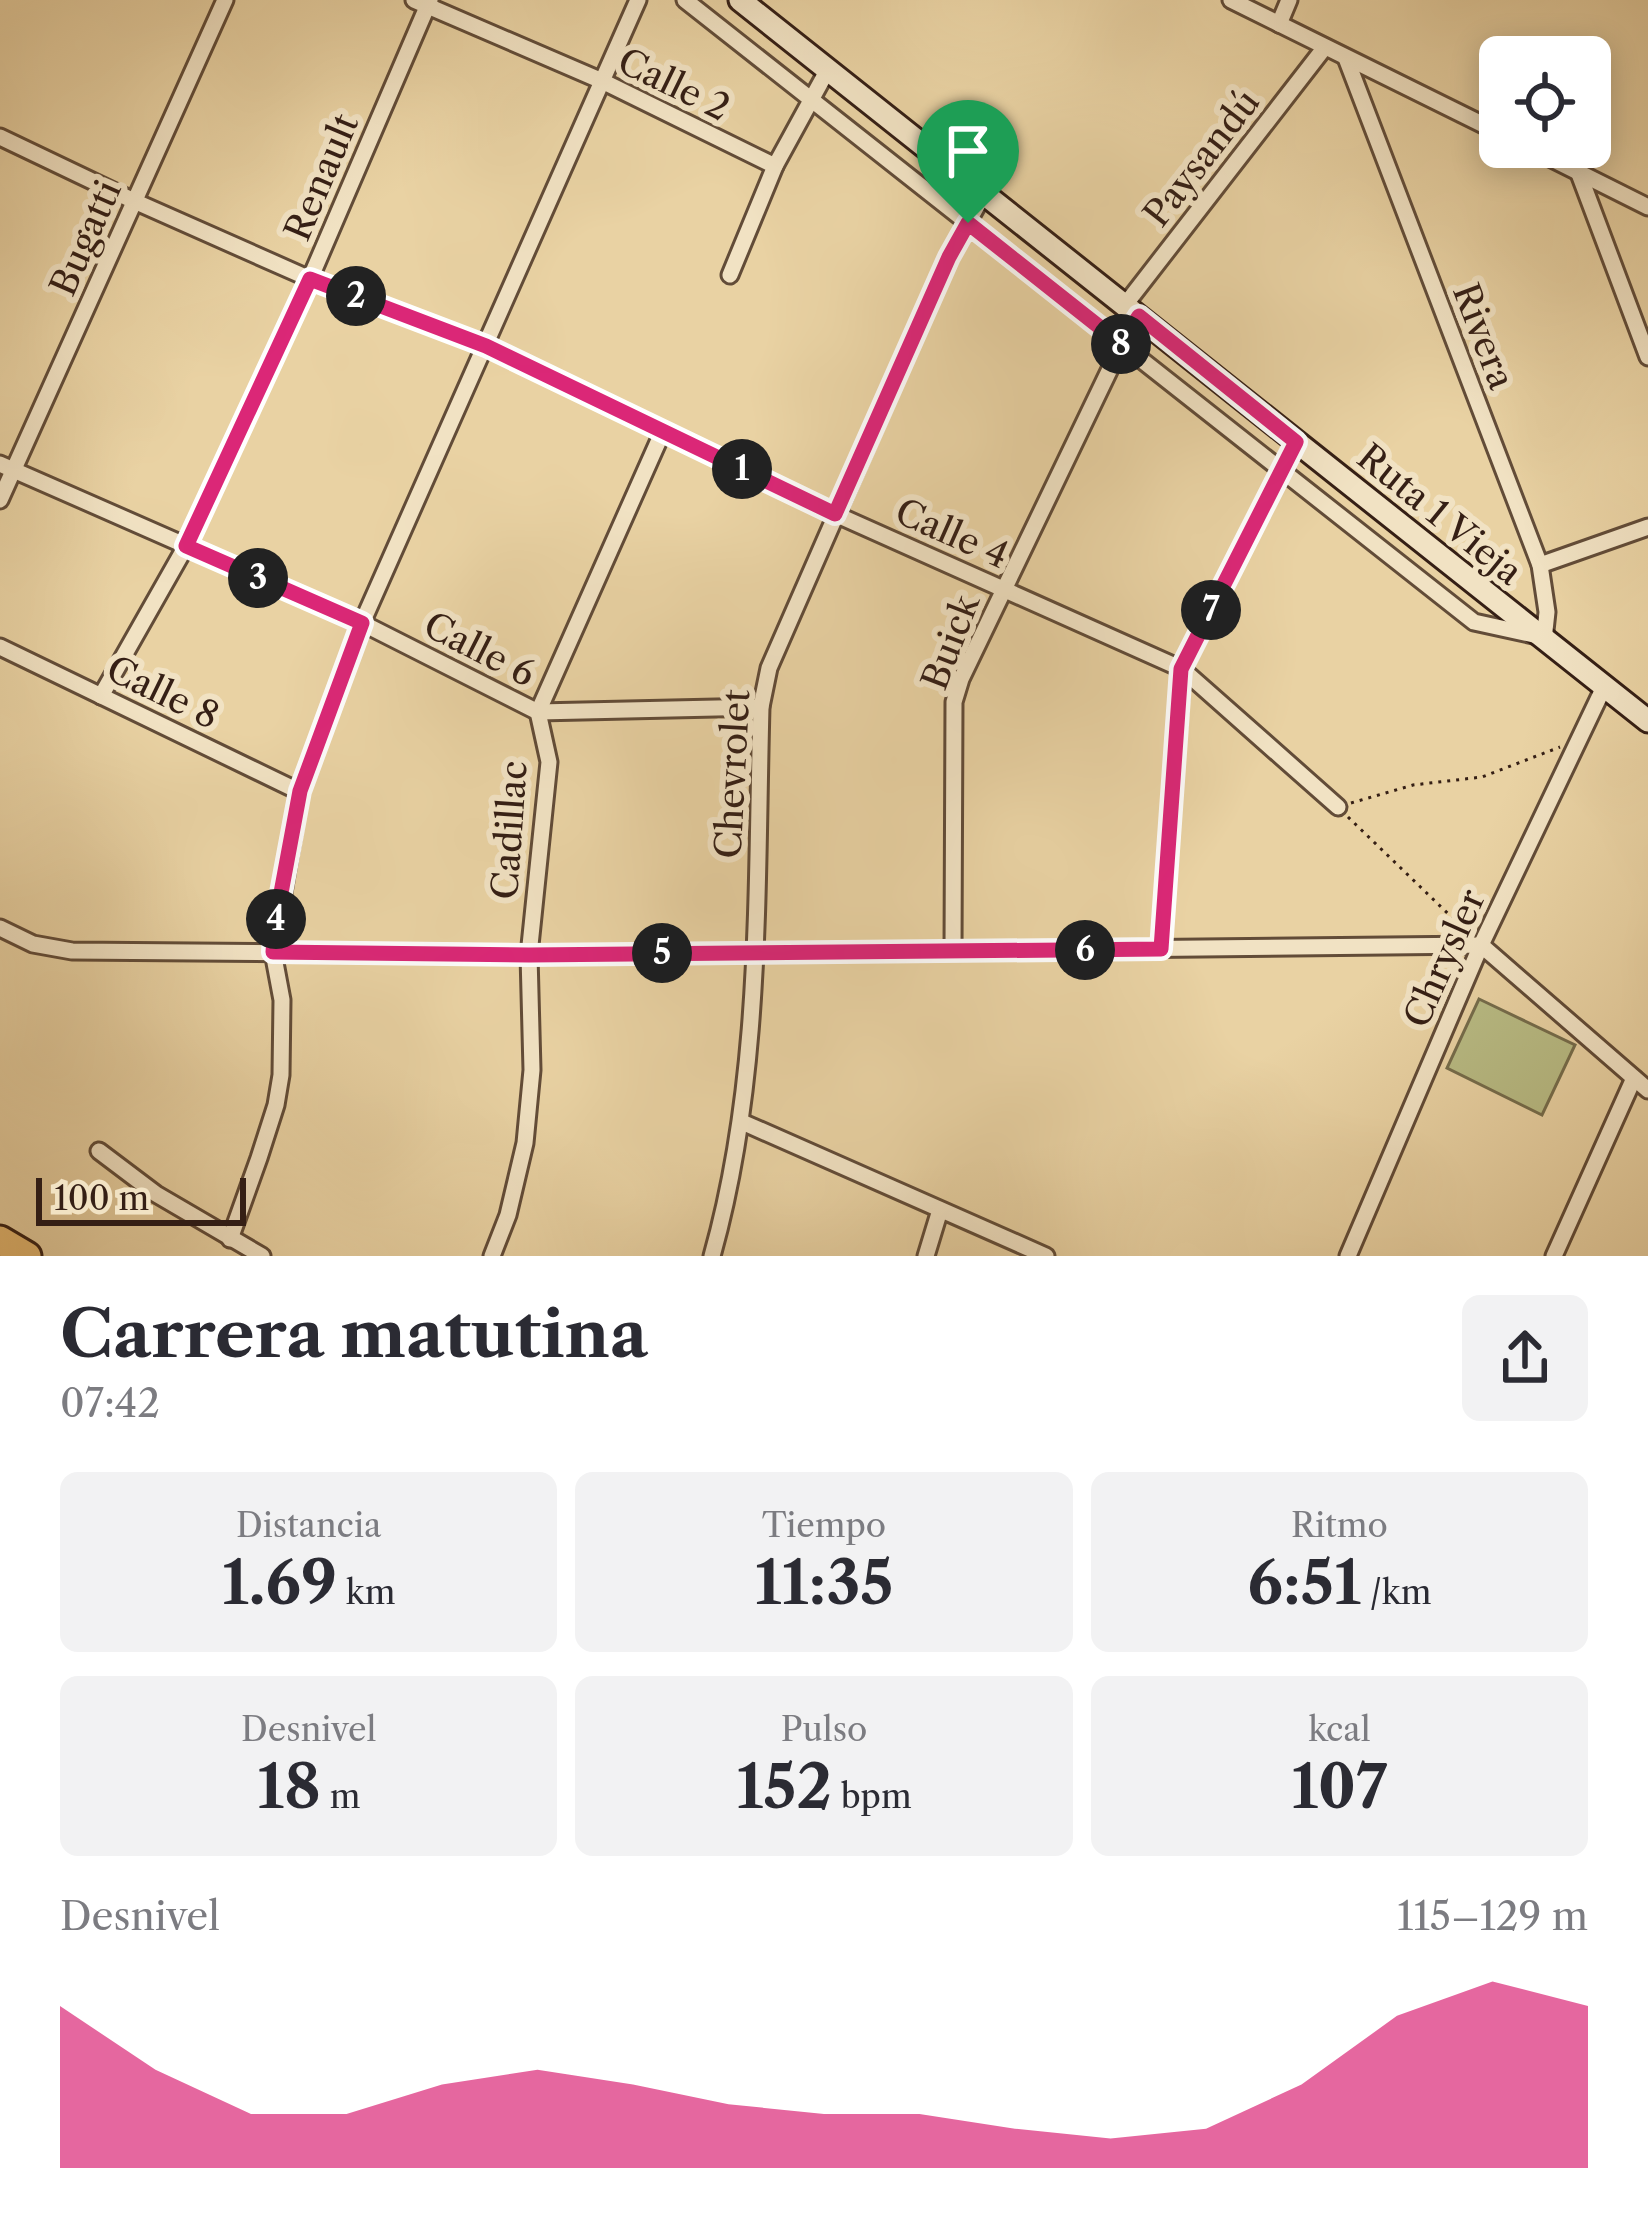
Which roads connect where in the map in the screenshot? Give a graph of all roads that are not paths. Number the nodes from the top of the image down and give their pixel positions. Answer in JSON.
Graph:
{"nodes":[{"id":1,"x":225,"y":0,"type":"edge"},
{"id":2,"x":638,"y":0,"type":"edge"},
{"id":3,"x":685,"y":0,"type":"edge"},
{"id":4,"x":740,"y":0,"type":"edge"},
{"id":5,"x":1231,"y":0,"type":"edge"},
{"id":6,"x":1289,"y":0,"type":"edge"},
{"id":7,"x":424,"y":2,"type":"edge"},
{"id":8,"x":1279,"y":24,"type":"junction"},
{"id":9,"x":1325,"y":47,"type":"junction"},
{"id":10,"x":1346,"y":58,"type":"junction"},
{"id":11,"x":827,"y":71,"type":"junction"},
{"id":12,"x":602,"y":81,"type":"junction"},
{"id":13,"x":811,"y":100,"type":"junction"},
{"id":14,"x":1479,"y":123,"type":"edge"},
{"id":15,"x":0,"y":137,"type":"edge"},
{"id":16,"x":776,"y":166,"type":"junction"},
{"id":17,"x":1572,"y":168,"type":"edge"},
{"id":18,"x":1578,"y":171,"type":"junction"},
{"id":19,"x":983,"y":195,"type":"junction"},
{"id":20,"x":134,"y":201,"type":"junction"},
{"id":21,"x":1648,"y":206,"type":"edge"},
{"id":22,"x":968,"y":223,"type":"junction"},
{"id":23,"x":730,"y":275,"type":"dead end"},
{"id":24,"x":310,"y":279,"type":"junction"},
{"id":25,"x":1132,"y":310,"type":"junction"},
{"id":26,"x":1121,"y":344,"type":"junction"},
{"id":27,"x":486,"y":346,"type":"junction"},
{"id":28,"x":1648,"y":358,"type":"edge"},
{"id":29,"x":663,"y":431,"type":"junction"},
{"id":30,"x":1296,"y":442,"type":"junction"},
{"id":31,"x":6,"y":467,"type":"edge"},
{"id":32,"x":1282,"y":471,"type":"junction"},
{"id":33,"x":0,"y":500,"type":"edge"},
{"id":34,"x":835,"y":514,"type":"junction"},
{"id":35,"x":1648,"y":527,"type":"edge"},
{"id":36,"x":186,"y":546,"type":"junction"},
{"id":37,"x":1540,"y":565,"type":"junction"},
{"id":38,"x":1004,"y":589,"type":"junction"},
{"id":39,"x":362,"y":623,"type":"junction"},
{"id":40,"x":1541,"y":638,"type":"junction"},
{"id":41,"x":0,"y":647,"type":"edge"},
{"id":42,"x":1181,"y":669,"type":"junction"},
{"id":43,"x":1604,"y":687,"type":"junction"},
{"id":44,"x":101,"y":696,"type":"junction"},
{"id":45,"x":761,"y":707,"type":"junction"},
{"id":46,"x":538,"y":712,"type":"junction"},
{"id":47,"x":1648,"y":721,"type":"edge"},
{"id":48,"x":300,"y":791,"type":"junction"},
{"id":49,"x":1338,"y":807,"type":"road end"},
{"id":50,"x":0,"y":928,"type":"edge"},
{"id":51,"x":1481,"y":945,"type":"junction"},
{"id":52,"x":1161,"y":949,"type":"junction"},
{"id":53,"x":953,"y":951,"type":"junction"},
{"id":54,"x":273,"y":952,"type":"junction"},
{"id":55,"x":755,"y":952,"type":"junction"},
{"id":56,"x":529,"y":955,"type":"junction"},
{"id":57,"x":1634,"y":1078,"type":"junction"},
{"id":58,"x":1648,"y":1090,"type":"edge"},
{"id":59,"x":742,"y":1121,"type":"junction"},
{"id":60,"x":99,"y":1151,"type":"dead end"},
{"id":61,"x":940,"y":1210,"type":"junction"},
{"id":62,"x":230,"y":1239,"type":"junction"},
{"id":63,"x":0,"y":1240,"type":"edge"},
{"id":64,"x":28,"y":1256,"type":"edge"},
{"id":65,"x":262,"y":1256,"type":"edge"},
{"id":66,"x":492,"y":1256,"type":"edge"},
{"id":67,"x":712,"y":1256,"type":"edge"},
{"id":68,"x":926,"y":1256,"type":"edge"},
{"id":69,"x":1046,"y":1256,"type":"edge"},
{"id":70,"x":1348,"y":1256,"type":"edge"},
{"id":71,"x":1554,"y":1256,"type":"edge"}],
"edges":[{"from":1,"to":20,"type":"street","name":"Bugatti"},
{"from":2,"to":12,"type":"street"},
{"from":3,"to":13,"type":"street"},
{"from":4,"to":11,"type":"street","name":"Ruta 1 Vieja"},
{"from":5,"to":8,"type":"street"},
{"from":6,"to":8,"type":"street"},
{"from":7,"to":12,"type":"street","name":"Calle 2"},
{"from":7,"to":24,"type":"street","name":"Renault"},
{"from":8,"to":9,"type":"street"},
{"from":9,"to":10,"type":"street"},
{"from":9,"to":25,"type":"street","name":"Paysandú"},
{"from":10,"to":14,"type":"street"},
{"from":10,"to":37,"type":"street","name":"Rivera"},
{"from":11,"to":13,"type":"street"},
{"from":11,"to":19,"type":"street","name":"Ruta 1 Vieja"},
{"from":12,"to":16,"type":"street","name":"Calle 2"},
{"from":12,"to":27,"type":"street"},
{"from":13,"to":16,"type":"street"},
{"from":13,"to":22,"type":"street"},
{"from":15,"to":20,"type":"street","name":"Calle 4"},
{"from":16,"to":23,"type":"street"},
{"from":17,"to":18,"type":"street"},
{"from":18,"to":21,"type":"street"},
{"from":18,"to":28,"type":"street"},
{"from":19,"to":22,"type":"street","name":"Chevrolet"},
{"from":19,"to":25,"type":"street","name":"Ruta 1 Vieja"},
{"from":20,"to":24,"type":"street","name":"Calle 4"},
{"from":20,"to":31,"type":"street","name":"Bugatti"},
{"from":22,"to":26,"type":"street"},
{"from":22,"to":34,"type":"street","name":"Chevrolet"},
{"from":24,"to":27,"type":"street","name":"Calle 4"},
{"from":24,"to":36,"type":"street","name":"Renault"},
{"from":25,"to":26,"type":"street","name":"Buick"},
{"from":25,"to":30,"type":"street","name":"Ruta 1 Vieja"},
{"from":26,"to":32,"type":"street"},
{"from":26,"to":38,"type":"street","name":"Buick"},
{"from":27,"to":29,"type":"street","name":"Calle 4"},
{"from":27,"to":39,"type":"street"},
{"from":29,"to":34,"type":"street","name":"Calle 4"},
{"from":29,"to":46,"type":"street","name":"Cadillac"},
{"from":30,"to":32,"type":"street"},
{"from":30,"to":40,"type":"street","name":"Ruta 1 Vieja"},
{"from":31,"to":33,"type":"street","name":"Bugatti"},
{"from":31,"to":36,"type":"street","name":"Calle 6"},
{"from":32,"to":40,"type":"street"},
{"from":32,"to":42,"type":"street"},
{"from":34,"to":38,"type":"street","name":"Calle 4"},
{"from":34,"to":45,"type":"street","name":"Chevrolet"},
{"from":35,"to":37,"type":"street"},
{"from":36,"to":39,"type":"street","name":"Calle 6"},
{"from":36,"to":44,"type":"street","name":"Renault"},
{"from":37,"to":40,"type":"street","name":"Rivera"},
{"from":38,"to":42,"type":"street","name":"Calle 4"},
{"from":38,"to":53,"type":"street","name":"Buick"},
{"from":39,"to":46,"type":"street","name":"Calle 6"},
{"from":39,"to":48,"type":"street"},
{"from":40,"to":43,"type":"street","name":"Ruta 1 Vieja"},
{"from":41,"to":44,"type":"street","name":"Calle 8"},
{"from":42,"to":49,"type":"street","name":"Calle 4"},
{"from":42,"to":52,"type":"street"},
{"from":43,"to":47,"type":"street","name":"Ruta 1 Vieja"},
{"from":43,"to":51,"type":"street","name":"Chrysler"},
{"from":44,"to":48,"type":"street","name":"Calle 8"},
{"from":45,"to":46,"type":"street"},
{"from":45,"to":55,"type":"street","name":"Chevrolet"},
{"from":46,"to":56,"type":"street","name":"Cadillac"},
{"from":48,"to":54,"type":"street"},
{"from":50,"to":54,"type":"street"},
{"from":51,"to":52,"type":"street"},
{"from":51,"to":57,"type":"street"},
{"from":51,"to":70,"type":"street","name":"Chrysler"},
{"from":52,"to":53,"type":"street"},
{"from":53,"to":55,"type":"street"},
{"from":54,"to":56,"type":"street"},
{"from":54,"to":62,"type":"street"},
{"from":55,"to":56,"type":"street"},
{"from":55,"to":59,"type":"street","name":"Chevrolet"},
{"from":56,"to":66,"type":"street","name":"Cadillac"},
{"from":57,"to":58,"type":"street"},
{"from":57,"to":71,"type":"street"},
{"from":59,"to":61,"type":"street"},
{"from":59,"to":67,"type":"street","name":"Chevrolet"},
{"from":60,"to":62,"type":"street"},
{"from":61,"to":68,"type":"street"},
{"from":61,"to":69,"type":"street"},
{"from":62,"to":65,"type":"street"},
{"from":63,"to":64,"type":"highway"}]}
